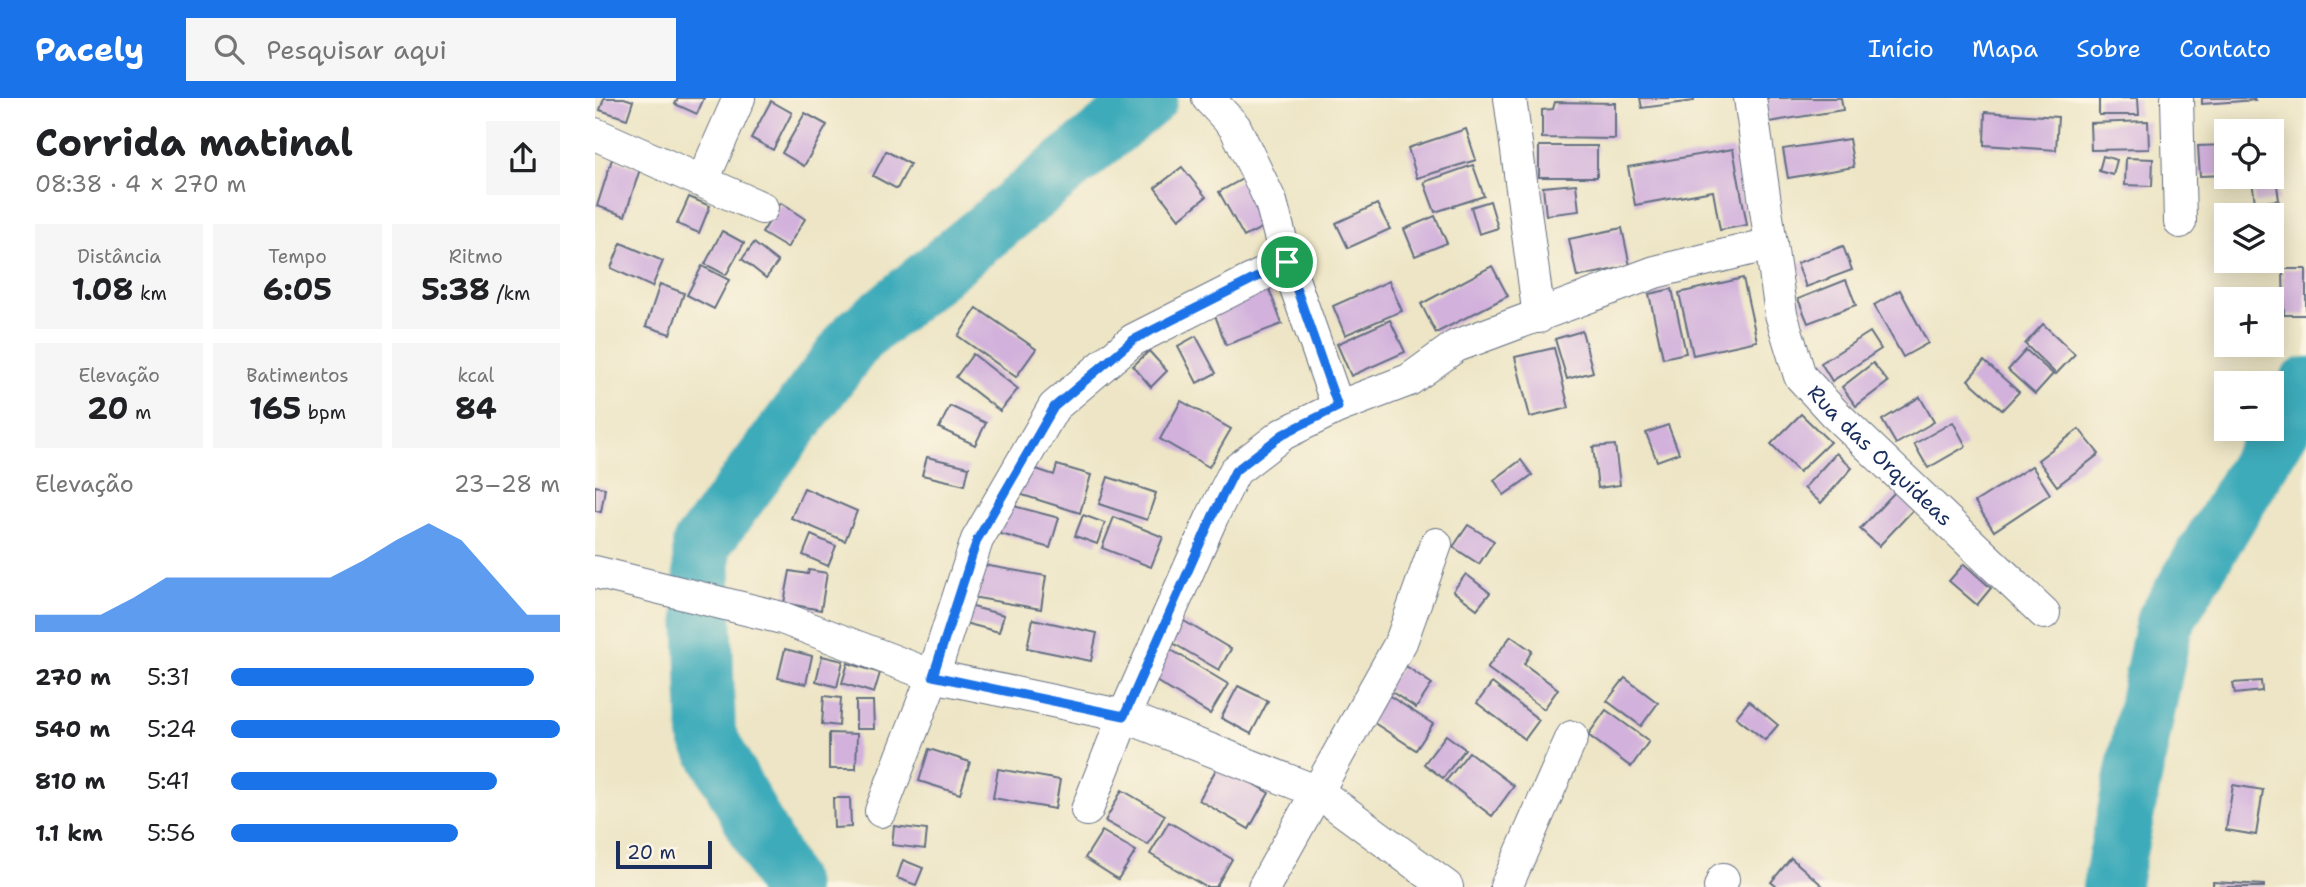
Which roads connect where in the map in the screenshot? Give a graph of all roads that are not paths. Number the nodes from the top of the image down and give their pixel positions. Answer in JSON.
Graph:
{"nodes":[{"id":1,"x":739,"y":98,"type":"edge"},
{"id":2,"x":1208,"y":98,"type":"edge"},
{"id":3,"x":1510,"y":98,"type":"edge"},
{"id":4,"x":1750,"y":98,"type":"edge"},
{"id":5,"x":2177,"y":98,"type":"edge"},
{"id":6,"x":595,"y":134,"type":"edge"},
{"id":7,"x":703,"y":180,"type":"junction"},
{"id":8,"x":762,"y":208,"type":"dead end"},
{"id":9,"x":2181,"y":222,"type":"dead end"},
{"id":10,"x":1771,"y":244,"type":"junction"},
{"id":11,"x":1287,"y":262,"type":"junction"},
{"id":12,"x":1539,"y":317,"type":"junction"},
{"id":13,"x":1338,"y":407,"type":"junction"},
{"id":14,"x":1436,"y":544,"type":"dead end"},
{"id":15,"x":595,"y":572,"type":"edge"},
{"id":16,"x":2044,"y":613,"type":"dead end"},
{"id":17,"x":933,"y":676,"type":"junction"},
{"id":18,"x":1124,"y":716,"type":"junction"},
{"id":19,"x":1571,"y":737,"type":"dead end"},
{"id":20,"x":1318,"y":792,"type":"junction"},
{"id":21,"x":1087,"y":810,"type":"dead end"},
{"id":22,"x":881,"y":811,"type":"dead end"},
{"id":23,"x":1264,"y":887,"type":"edge"},
{"id":24,"x":1447,"y":887,"type":"edge"},
{"id":25,"x":1506,"y":887,"type":"edge"}],
"edges":[{"from":1,"to":7,"type":"street"},
{"from":2,"to":11,"type":"street"},
{"from":3,"to":12,"type":"street"},
{"from":4,"to":10,"type":"street","name":"Rua das Orquídeas"},
{"from":5,"to":9,"type":"street"},
{"from":6,"to":7,"type":"street"},
{"from":7,"to":8,"type":"street"},
{"from":10,"to":12,"type":"street"},
{"from":10,"to":16,"type":"street","name":"Rua das Orquídeas"},
{"from":11,"to":13,"type":"street"},
{"from":11,"to":17,"type":"street"},
{"from":12,"to":13,"type":"street"},
{"from":13,"to":18,"type":"street"},
{"from":14,"to":20,"type":"street"},
{"from":15,"to":17,"type":"street"},
{"from":17,"to":18,"type":"street"},
{"from":17,"to":22,"type":"street"},
{"from":18,"to":20,"type":"street"},
{"from":18,"to":21,"type":"street"},
{"from":19,"to":25,"type":"street"},
{"from":20,"to":23,"type":"street"},
{"from":20,"to":24,"type":"street"}]}
